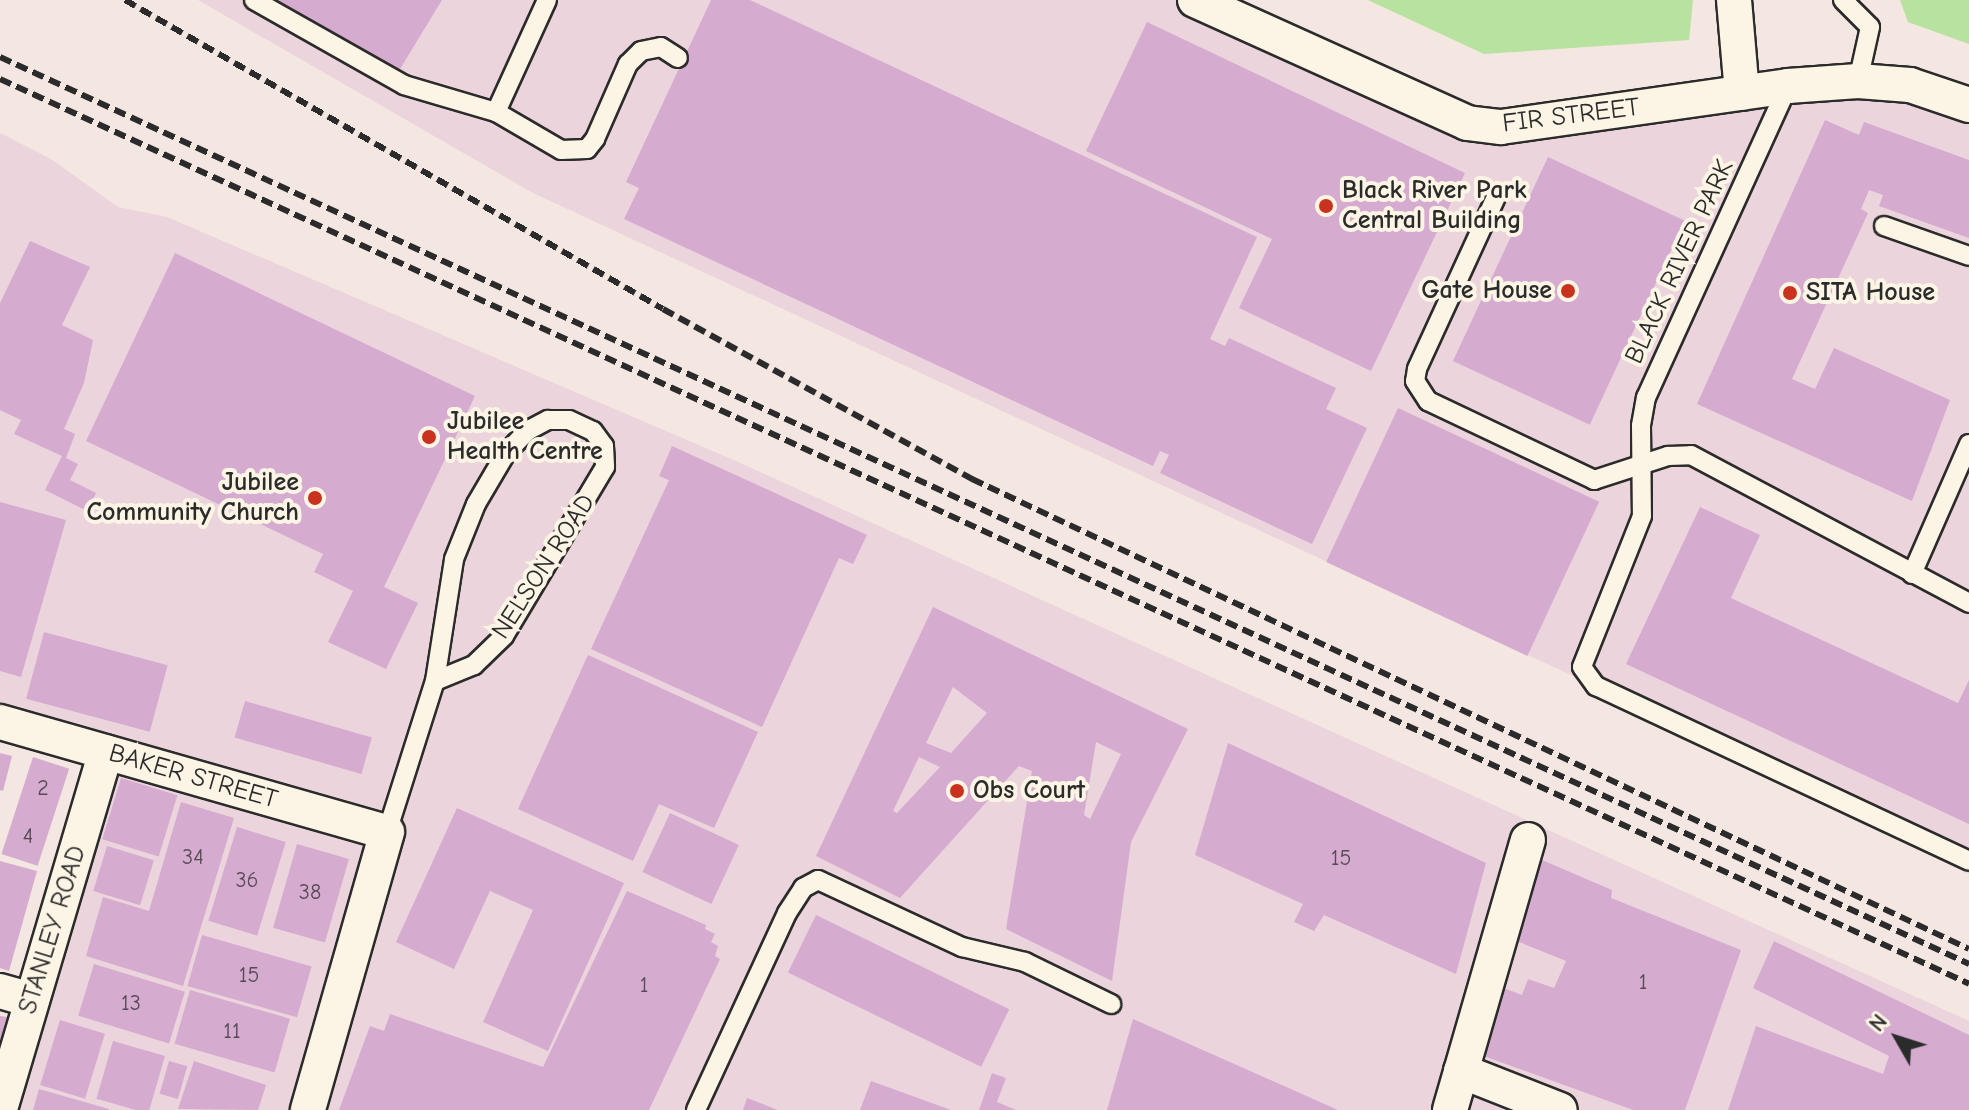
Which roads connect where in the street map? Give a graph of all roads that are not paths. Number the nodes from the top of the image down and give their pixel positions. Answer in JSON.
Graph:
{"nodes":[{"id":1,"x":254,"y":0,"type":"edge"},
{"id":2,"x":547,"y":0,"type":"edge"},
{"id":3,"x":1195,"y":0,"type":"edge"},
{"id":4,"x":1734,"y":0,"type":"edge"},
{"id":5,"x":1843,"y":0,"type":"edge"},
{"id":6,"x":678,"y":58,"type":"dead end"},
{"id":7,"x":1858,"y":81,"type":"junction"},
{"id":8,"x":1788,"y":86,"type":"junction"},
{"id":9,"x":1742,"y":93,"type":"junction"},
{"id":10,"x":1969,"y":105,"type":"edge"},
{"id":11,"x":496,"y":112,"type":"junction"},
{"id":12,"x":1496,"y":197,"type":"dead end"},
{"id":13,"x":1884,"y":226,"type":"dead end"},
{"id":14,"x":1969,"y":256,"type":"edge"},
{"id":15,"x":1969,"y":444,"type":"edge"},
{"id":16,"x":1642,"y":464,"type":"junction"},
{"id":17,"x":1912,"y":574,"type":"junction"},
{"id":18,"x":1969,"y":603,"type":"edge"},
{"id":19,"x":435,"y":681,"type":"junction"},
{"id":20,"x":0,"y":722,"type":"edge"},
{"id":21,"x":106,"y":752,"type":"junction"},
{"id":22,"x":387,"y":832,"type":"junction"},
{"id":23,"x":1528,"y":840,"type":"dead end"},
{"id":24,"x":1969,"y":861,"type":"edge"},
{"id":25,"x":16,"y":996,"type":"edge"},
{"id":26,"x":1111,"y":1004,"type":"dead end"},
{"id":27,"x":1461,"y":1071,"type":"junction"},
{"id":28,"x":0,"y":1109,"type":"edge"},
{"id":29,"x":308,"y":1110,"type":"edge"},
{"id":30,"x":696,"y":1110,"type":"edge"},
{"id":31,"x":1450,"y":1110,"type":"edge"},
{"id":32,"x":1560,"y":1110,"type":"edge"}],
"edges":[{"from":1,"to":11,"type":"lane"},
{"from":2,"to":11,"type":"lane"},
{"from":3,"to":9,"type":"street","name":"FIR STREET"},
{"from":4,"to":9,"type":"street"},
{"from":5,"to":7,"type":"lane"},
{"from":6,"to":11,"type":"lane"},
{"from":7,"to":8,"type":"street","name":"FIR STREET"},
{"from":7,"to":10,"type":"street","name":"FIR STREET"},
{"from":8,"to":9,"type":"street","name":"FIR STREET"},
{"from":8,"to":16,"type":"lane","name":"BLACK RIVER PARK"},
{"from":12,"to":16,"type":"lane"},
{"from":13,"to":14,"type":"lane"},
{"from":15,"to":17,"type":"lane"},
{"from":16,"to":17,"type":"lane"},
{"from":16,"to":24,"type":"lane","name":"BLACK RIVER PARK"},
{"from":17,"to":18,"type":"lane"},
{"from":19,"to":19,"type":"lane","name":"NELSON ROAD"},
{"from":19,"to":22,"type":"lane","name":"NELSON ROAD"},
{"from":20,"to":21,"type":"street","name":"BAKER STREET"},
{"from":21,"to":22,"type":"street","name":"BAKER STREET"},
{"from":21,"to":25,"type":"street","name":"STANLEY ROAD"},
{"from":22,"to":29,"type":"street","name":"NELSON ROAD"},
{"from":23,"to":27,"type":"street"},
{"from":25,"to":28,"type":"street","name":"STANLEY ROAD"},
{"from":26,"to":30,"type":"lane"},
{"from":27,"to":31,"type":"street"},
{"from":27,"to":32,"type":"street"}]}
